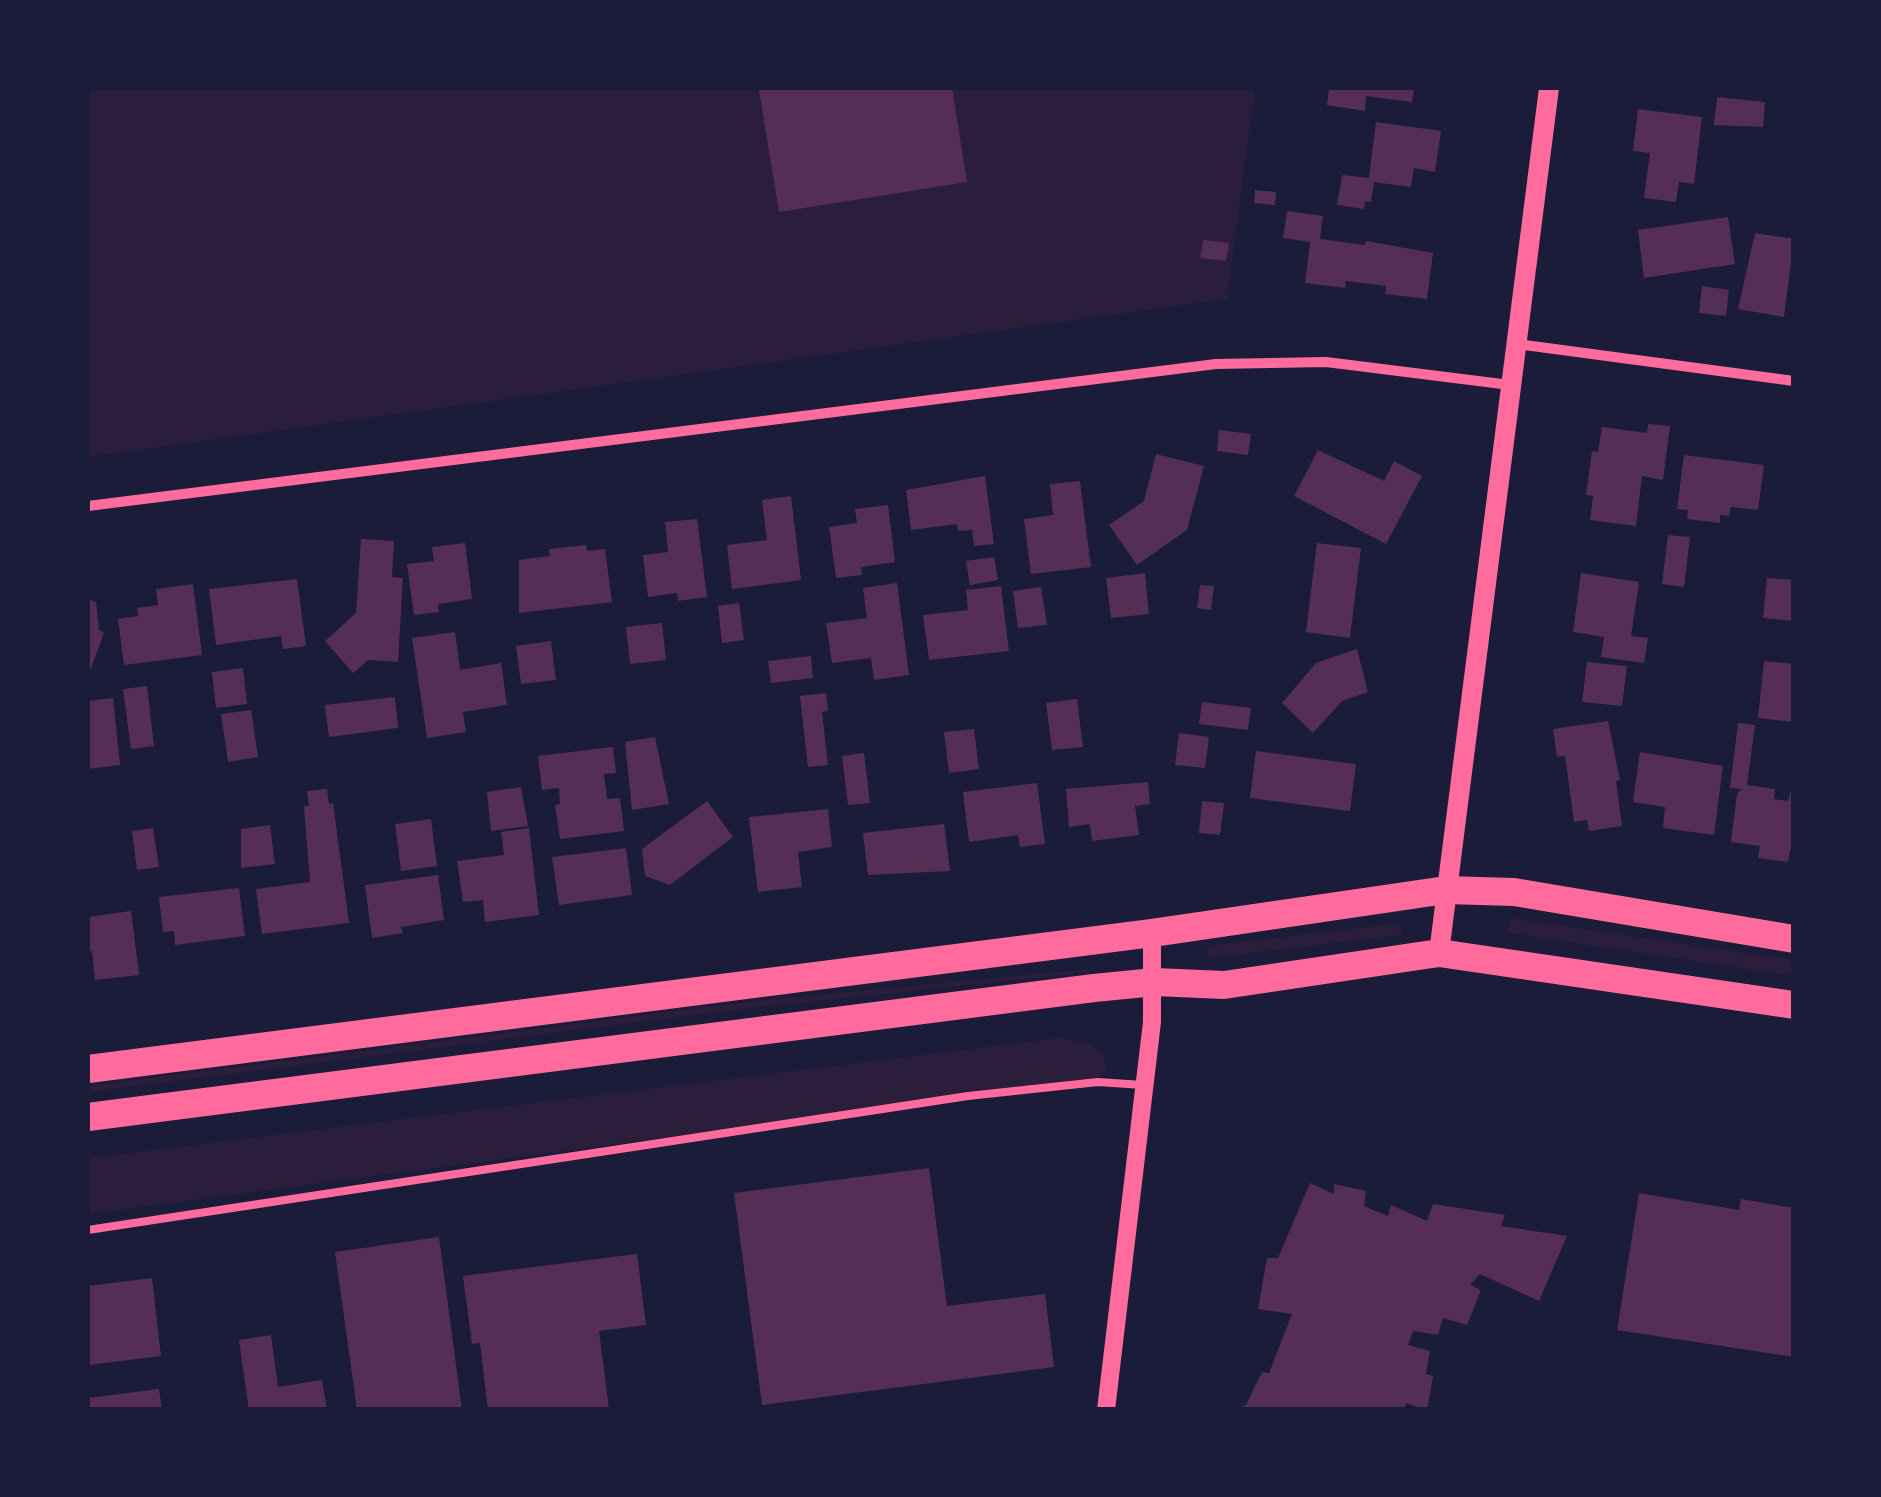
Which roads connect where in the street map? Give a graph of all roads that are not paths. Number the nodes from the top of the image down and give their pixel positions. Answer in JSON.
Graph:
{"nodes":[{"id":1,"x":1549,"y":88,"type":"edge"},
{"id":2,"x":1515,"y":344,"type":"junction"},
{"id":3,"x":1794,"y":381,"type":"edge"},
{"id":4,"x":1510,"y":385,"type":"junction"},
{"id":5,"x":88,"y":506,"type":"edge"},
{"id":6,"x":1446,"y":890,"type":"junction"},
{"id":7,"x":1152,"y":933,"type":"junction"},
{"id":8,"x":1794,"y":938,"type":"edge"},
{"id":9,"x":1439,"y":953,"type":"junction"},
{"id":10,"x":1154,"y":982,"type":"junction"},
{"id":11,"x":1794,"y":1005,"type":"edge"},
{"id":12,"x":88,"y":1069,"type":"edge"},
{"id":13,"x":1143,"y":1085,"type":"junction"},
{"id":14,"x":88,"y":1116,"type":"edge"},
{"id":15,"x":88,"y":1230,"type":"edge"},
{"id":16,"x":1106,"y":1410,"type":"edge"}],
"edges":[{"from":1,"to":2,"type":"main road"},
{"from":2,"to":3,"type":"street"},
{"from":2,"to":4,"type":"main road"},
{"from":4,"to":5,"type":"street"},
{"from":4,"to":6,"type":"main road"},
{"from":6,"to":7,"type":"highway"},
{"from":6,"to":8,"type":"highway"},
{"from":6,"to":9,"type":"main road"},
{"from":7,"to":10,"type":"street"},
{"from":7,"to":12,"type":"highway"},
{"from":9,"to":10,"type":"highway"},
{"from":9,"to":11,"type":"highway"},
{"from":10,"to":13,"type":"street"},
{"from":10,"to":14,"type":"highway"},
{"from":13,"to":15,"type":"lane"},
{"from":13,"to":16,"type":"street"}]}
